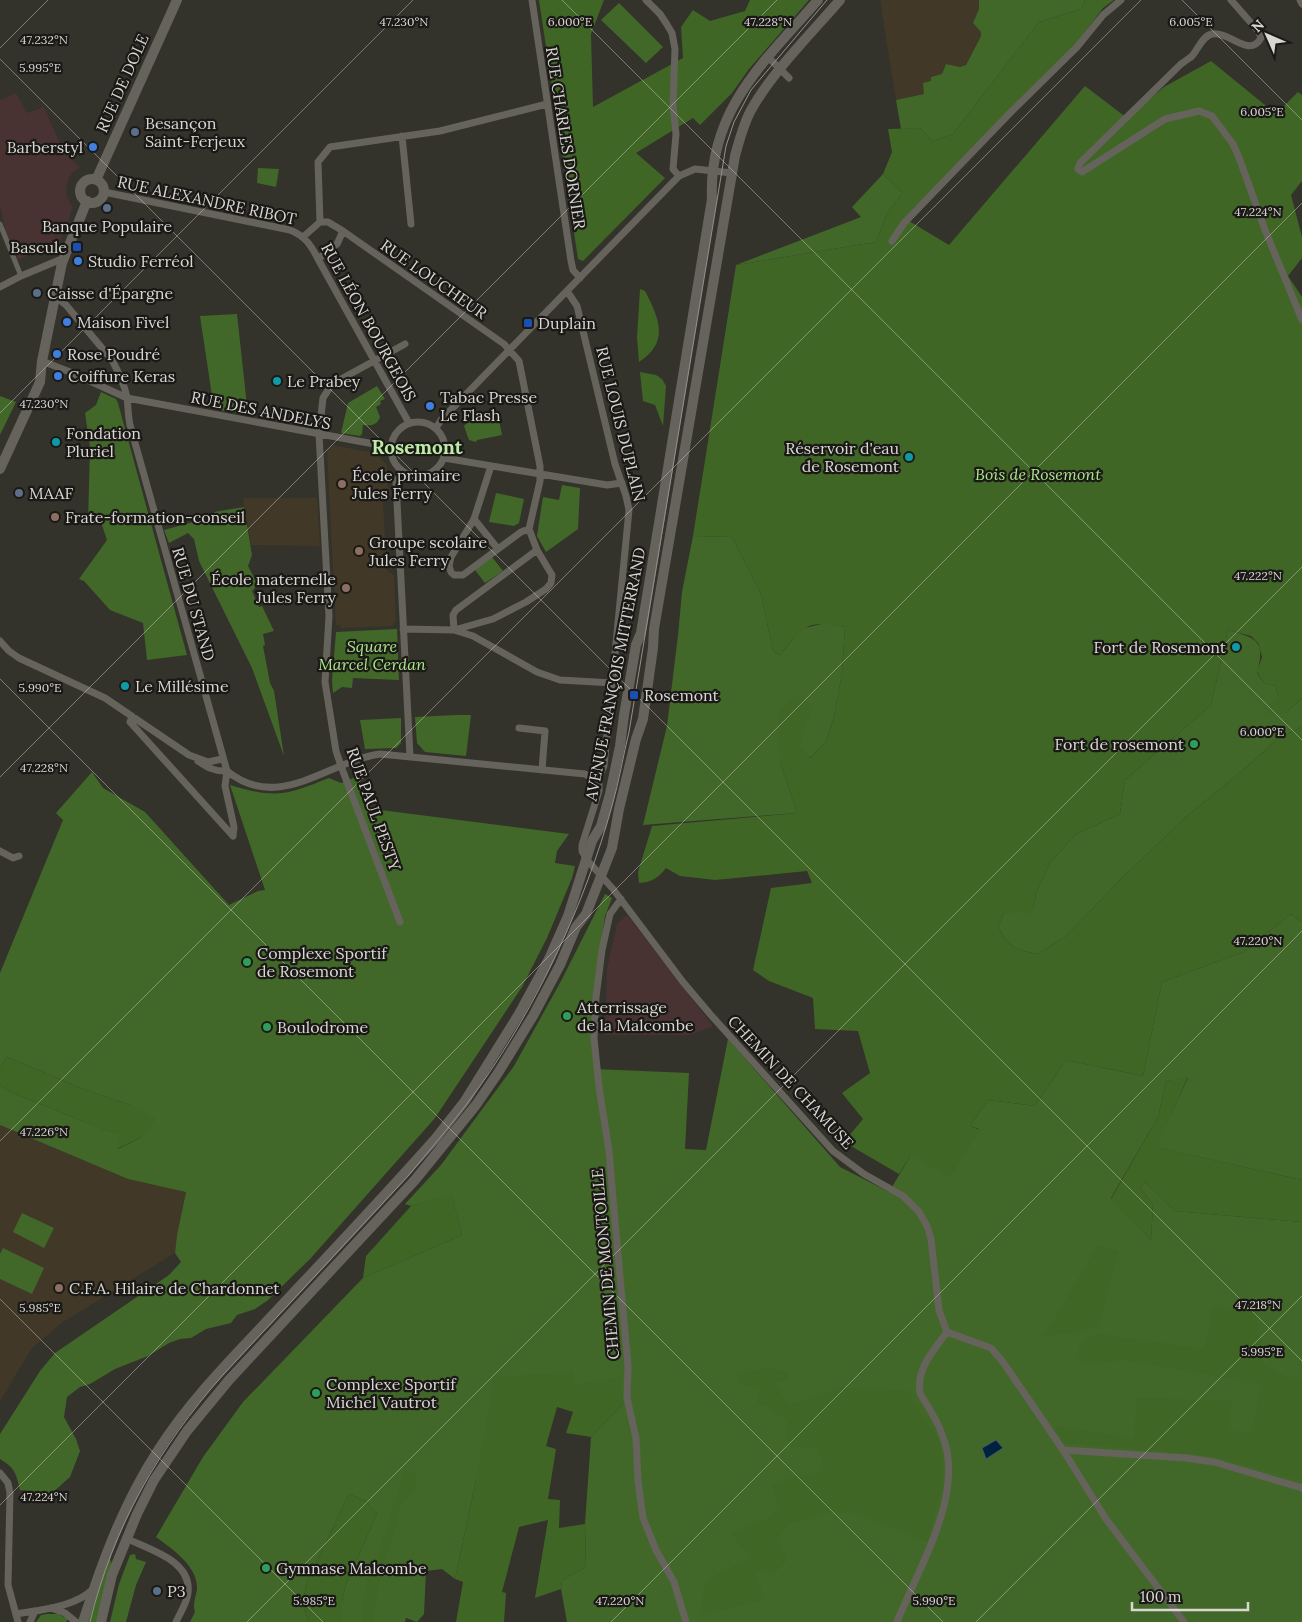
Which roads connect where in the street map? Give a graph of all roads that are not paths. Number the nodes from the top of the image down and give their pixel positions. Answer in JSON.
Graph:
{"nodes":[{"id":1,"x":177,"y":0,"type":"edge"},
{"id":2,"x":532,"y":0,"type":"edge"},
{"id":3,"x":646,"y":0,"type":"edge"},
{"id":4,"x":818,"y":0,"type":"edge"},
{"id":5,"x":840,"y":0,"type":"edge"},
{"id":6,"x":1121,"y":0,"type":"edge"},
{"id":7,"x":1231,"y":0,"type":"edge"},
{"id":8,"x":1300,"y":0,"type":"edge"},
{"id":9,"x":1302,"y":4,"type":"edge"},
{"id":10,"x":768,"y":57,"type":"junction"},
{"id":11,"x":780,"y":68,"type":"junction"},
{"id":12,"x":789,"y":78,"type":"dead end"},
{"id":13,"x":547,"y":104,"type":"junction"},
{"id":14,"x":402,"y":136,"type":"junction"},
{"id":15,"x":712,"y":170,"type":"junction"},
{"id":16,"x":732,"y":173,"type":"junction"},
{"id":17,"x":679,"y":176,"type":"junction"},
{"id":18,"x":96,"y":180,"type":"junction"},
{"id":19,"x":104,"y":192,"type":"junction"},
{"id":20,"x":87,"y":201,"type":"junction"},
{"id":21,"x":320,"y":222,"type":"junction"},
{"id":22,"x":0,"y":224,"type":"edge"},
{"id":23,"x":411,"y":224,"type":"dead end"},
{"id":24,"x":343,"y":231,"type":"junction"},
{"id":25,"x":303,"y":237,"type":"junction"},
{"id":26,"x":892,"y":241,"type":"dead end"},
{"id":27,"x":64,"y":258,"type":"junction"},
{"id":28,"x":318,"y":258,"type":"junction"},
{"id":29,"x":20,"y":276,"type":"junction"},
{"id":30,"x":580,"y":278,"type":"junction"},
{"id":31,"x":0,"y":287,"type":"edge"},
{"id":32,"x":567,"y":291,"type":"junction"},
{"id":33,"x":55,"y":296,"type":"junction"},
{"id":34,"x":1302,"y":320,"type":"edge"},
{"id":35,"x":405,"y":344,"type":"dead end"},
{"id":36,"x":510,"y":350,"type":"junction"},
{"id":37,"x":42,"y":361,"type":"junction"},
{"id":38,"x":374,"y":361,"type":"junction"},
{"id":39,"x":127,"y":398,"type":"junction"},
{"id":40,"x":409,"y":423,"type":"junction"},
{"id":41,"x":436,"y":428,"type":"junction"},
{"id":42,"x":319,"y":434,"type":"junction"},
{"id":43,"x":390,"y":447,"type":"junction"},
{"id":44,"x":0,"y":456,"type":"edge"},
{"id":45,"x":444,"y":458,"type":"junction"},
{"id":46,"x":491,"y":466,"type":"junction"},
{"id":47,"x":0,"y":469,"type":"edge"},
{"id":48,"x":402,"y":472,"type":"junction"},
{"id":49,"x":541,"y":475,"type":"junction"},
{"id":50,"x":622,"y":483,"type":"junction"},
{"id":51,"x":474,"y":519,"type":"junction"},
{"id":52,"x":529,"y":529,"type":"junction"},
{"id":53,"x":498,"y":549,"type":"junction"},
{"id":54,"x":537,"y":550,"type":"junction"},
{"id":55,"x":403,"y":629,"type":"junction"},
{"id":56,"x":454,"y":630,"type":"junction"},
{"id":57,"x":0,"y":641,"type":"edge"},
{"id":58,"x":613,"y":683,"type":"junction"},
{"id":59,"x":132,"y":716,"type":"junction"},
{"id":60,"x":519,"y":728,"type":"dead end"},
{"id":61,"x":189,"y":755,"type":"junction"},
{"id":62,"x":410,"y":756,"type":"junction"},
{"id":63,"x":222,"y":759,"type":"junction"},
{"id":64,"x":341,"y":766,"type":"junction"},
{"id":65,"x":542,"y":770,"type":"junction"},
{"id":66,"x":226,"y":771,"type":"junction"},
{"id":67,"x":597,"y":781,"type":"junction"},
{"id":68,"x":0,"y":852,"type":"edge"},
{"id":69,"x":19,"y":856,"type":"dead end"},
{"id":70,"x":587,"y":860,"type":"junction"},
{"id":71,"x":601,"y":877,"type":"junction"},
{"id":72,"x":621,"y":900,"type":"junction"},
{"id":73,"x":400,"y":922,"type":"dead end"},
{"id":74,"x":947,"y":1332,"type":"junction"},
{"id":75,"x":1063,"y":1450,"type":"junction"},
{"id":76,"x":0,"y":1473,"type":"edge"},
{"id":77,"x":1302,"y":1488,"type":"edge"},
{"id":78,"x":126,"y":1538,"type":"junction"},
{"id":79,"x":94,"y":1589,"type":"junction"},
{"id":80,"x":50,"y":1608,"type":"junction"},
{"id":81,"x":35,"y":1611,"type":"junction"},
{"id":82,"x":16,"y":1614,"type":"junction"},
{"id":83,"x":18,"y":1622,"type":"edge"},
{"id":84,"x":30,"y":1622,"type":"edge"},
{"id":85,"x":76,"y":1622,"type":"edge"},
{"id":86,"x":83,"y":1622,"type":"edge"},
{"id":87,"x":101,"y":1622,"type":"edge"},
{"id":88,"x":176,"y":1622,"type":"edge"},
{"id":89,"x":686,"y":1622,"type":"edge"},
{"id":90,"x":897,"y":1622,"type":"edge"},
{"id":91,"x":1184,"y":1622,"type":"edge"}],
"edges":[{"from":1,"to":18,"type":"main road","name":"RUE DE DOLE"},
{"from":2,"to":13,"type":"street","name":"RUE CHARLES DORNIER"},
{"from":3,"to":17,"type":"street"},
{"from":4,"to":10,"type":"main road","name":"AVENUE FRANÇOIS MITTERRAND"},
{"from":5,"to":11,"type":"main road","name":"AVENUE FRANÇOIS MITTERRAND"},
{"from":6,"to":26,"type":"street"},
{"from":7,"to":34,"type":"street"},
{"from":8,"to":9,"type":"street"},
{"from":10,"to":11,"type":"street"},
{"from":10,"to":15,"type":"main road","name":"AVENUE FRANÇOIS MITTERRAND"},
{"from":11,"to":12,"type":"street"},
{"from":11,"to":16,"type":"main road","name":"AVENUE FRANÇOIS MITTERRAND"},
{"from":13,"to":14,"type":"street"},
{"from":13,"to":30,"type":"street","name":"RUE CHARLES DORNIER"},
{"from":14,"to":21,"type":"street"},
{"from":14,"to":23,"type":"street"},
{"from":15,"to":16,"type":"street"},
{"from":15,"to":17,"type":"street"},
{"from":15,"to":70,"type":"main road","name":"AVENUE FRANÇOIS MITTERRAND"},
{"from":16,"to":71,"type":"main road","name":"AVENUE FRANÇOIS MITTERRAND"},
{"from":17,"to":30,"type":"street"},
{"from":18,"to":19,"type":"main road"},
{"from":18,"to":20,"type":"main road"},
{"from":19,"to":20,"type":"main road"},
{"from":19,"to":25,"type":"street","name":"RUE ALEXANDRE RIBOT"},
{"from":20,"to":27,"type":"main road"},
{"from":21,"to":24,"type":"street","name":"RUE LOUCHEUR"},
{"from":21,"to":25,"type":"street"},
{"from":22,"to":29,"type":"street"},
{"from":24,"to":28,"type":"street"},
{"from":24,"to":36,"type":"street","name":"RUE LOUCHEUR"},
{"from":25,"to":28,"type":"street","name":"RUE LÉON BOURGEOIS"},
{"from":27,"to":29,"type":"street"},
{"from":27,"to":33,"type":"main road"},
{"from":28,"to":38,"type":"street","name":"RUE LÉON BOURGEOIS"},
{"from":29,"to":31,"type":"street"},
{"from":30,"to":32,"type":"street"},
{"from":32,"to":36,"type":"street"},
{"from":32,"to":50,"type":"street","name":"RUE LOUIS DUPLAIN"},
{"from":33,"to":37,"type":"main road"},
{"from":33,"to":39,"type":"street","name":"RUE DU STAND"},
{"from":35,"to":38,"type":"street","name":"RUE PAUL PESTY"},
{"from":36,"to":41,"type":"street"},
{"from":36,"to":49,"type":"street"},
{"from":37,"to":39,"type":"street","name":"RUE DES ANDELYS"},
{"from":37,"to":44,"type":"main road"},
{"from":37,"to":47,"type":"main road"},
{"from":38,"to":40,"type":"street","name":"RUE LÉON BOURGEOIS"},
{"from":38,"to":42,"type":"street","name":"RUE PAUL PESTY"},
{"from":39,"to":42,"type":"street","name":"RUE DES ANDELYS"},
{"from":39,"to":63,"type":"street","name":"RUE DU STAND"},
{"from":40,"to":41,"type":"street"},
{"from":40,"to":43,"type":"street"},
{"from":41,"to":45,"type":"street"},
{"from":42,"to":43,"type":"street","name":"RUE DES ANDELYS"},
{"from":42,"to":64,"type":"street","name":"RUE PAUL PESTY"},
{"from":43,"to":48,"type":"street"},
{"from":45,"to":46,"type":"street"},
{"from":45,"to":48,"type":"street"},
{"from":46,"to":49,"type":"street"},
{"from":46,"to":51,"type":"street"},
{"from":48,"to":55,"type":"street"},
{"from":49,"to":50,"type":"street"},
{"from":49,"to":52,"type":"street"},
{"from":50,"to":58,"type":"street","name":"RUE LOUIS DUPLAIN"},
{"from":51,"to":53,"type":"street"},
{"from":51,"to":53,"type":"street"},
{"from":52,"to":53,"type":"street"},
{"from":52,"to":54,"type":"street"},
{"from":54,"to":56,"type":"street"},
{"from":54,"to":56,"type":"street"},
{"from":55,"to":56,"type":"street"},
{"from":55,"to":62,"type":"street"},
{"from":56,"to":58,"type":"street"},
{"from":57,"to":59,"type":"street"},
{"from":58,"to":67,"type":"street","name":"RUE LOUIS DUPLAIN"},
{"from":59,"to":61,"type":"street"},
{"from":59,"to":66,"type":"street","name":"RUE DU STAND"},
{"from":60,"to":65,"type":"street"},
{"from":61,"to":63,"type":"street"},
{"from":61,"to":66,"type":"street"},
{"from":62,"to":64,"type":"street"},
{"from":62,"to":65,"type":"street"},
{"from":63,"to":66,"type":"street","name":"RUE DU STAND"},
{"from":64,"to":66,"type":"street"},
{"from":64,"to":73,"type":"street","name":"RUE PAUL PESTY"},
{"from":65,"to":67,"type":"street"},
{"from":67,"to":70,"type":"street","name":"RUE LOUIS DUPLAIN"},
{"from":68,"to":69,"type":"street"},
{"from":70,"to":71,"type":"street","name":"CHEMIN DE CHAMUSE"},
{"from":70,"to":79,"type":"main road","name":"AVENUE FRANÇOIS MITTERRAND"},
{"from":71,"to":72,"type":"street","name":"CHEMIN DE CHAMUSE"},
{"from":71,"to":78,"type":"main road","name":"AVENUE FRANÇOIS MITTERRAND"},
{"from":72,"to":74,"type":"street","name":"CHEMIN DE CHAMUSE"},
{"from":72,"to":89,"type":"street","name":"CHEMIN DE MONTOILLE"},
{"from":74,"to":75,"type":"street"},
{"from":74,"to":90,"type":"street"},
{"from":75,"to":77,"type":"street"},
{"from":75,"to":91,"type":"street"},
{"from":76,"to":82,"type":"street"},
{"from":78,"to":87,"type":"main road","name":"AVENUE FRANÇOIS MITTERRAND"},
{"from":78,"to":88,"type":"street"},
{"from":79,"to":80,"type":"street"},
{"from":79,"to":86,"type":"main road","name":"AVENUE FRANÇOIS MITTERRAND"},
{"from":80,"to":81,"type":"street"},
{"from":80,"to":85,"type":"street"},
{"from":81,"to":82,"type":"street"},
{"from":81,"to":84,"type":"street"},
{"from":82,"to":83,"type":"street"}]}
